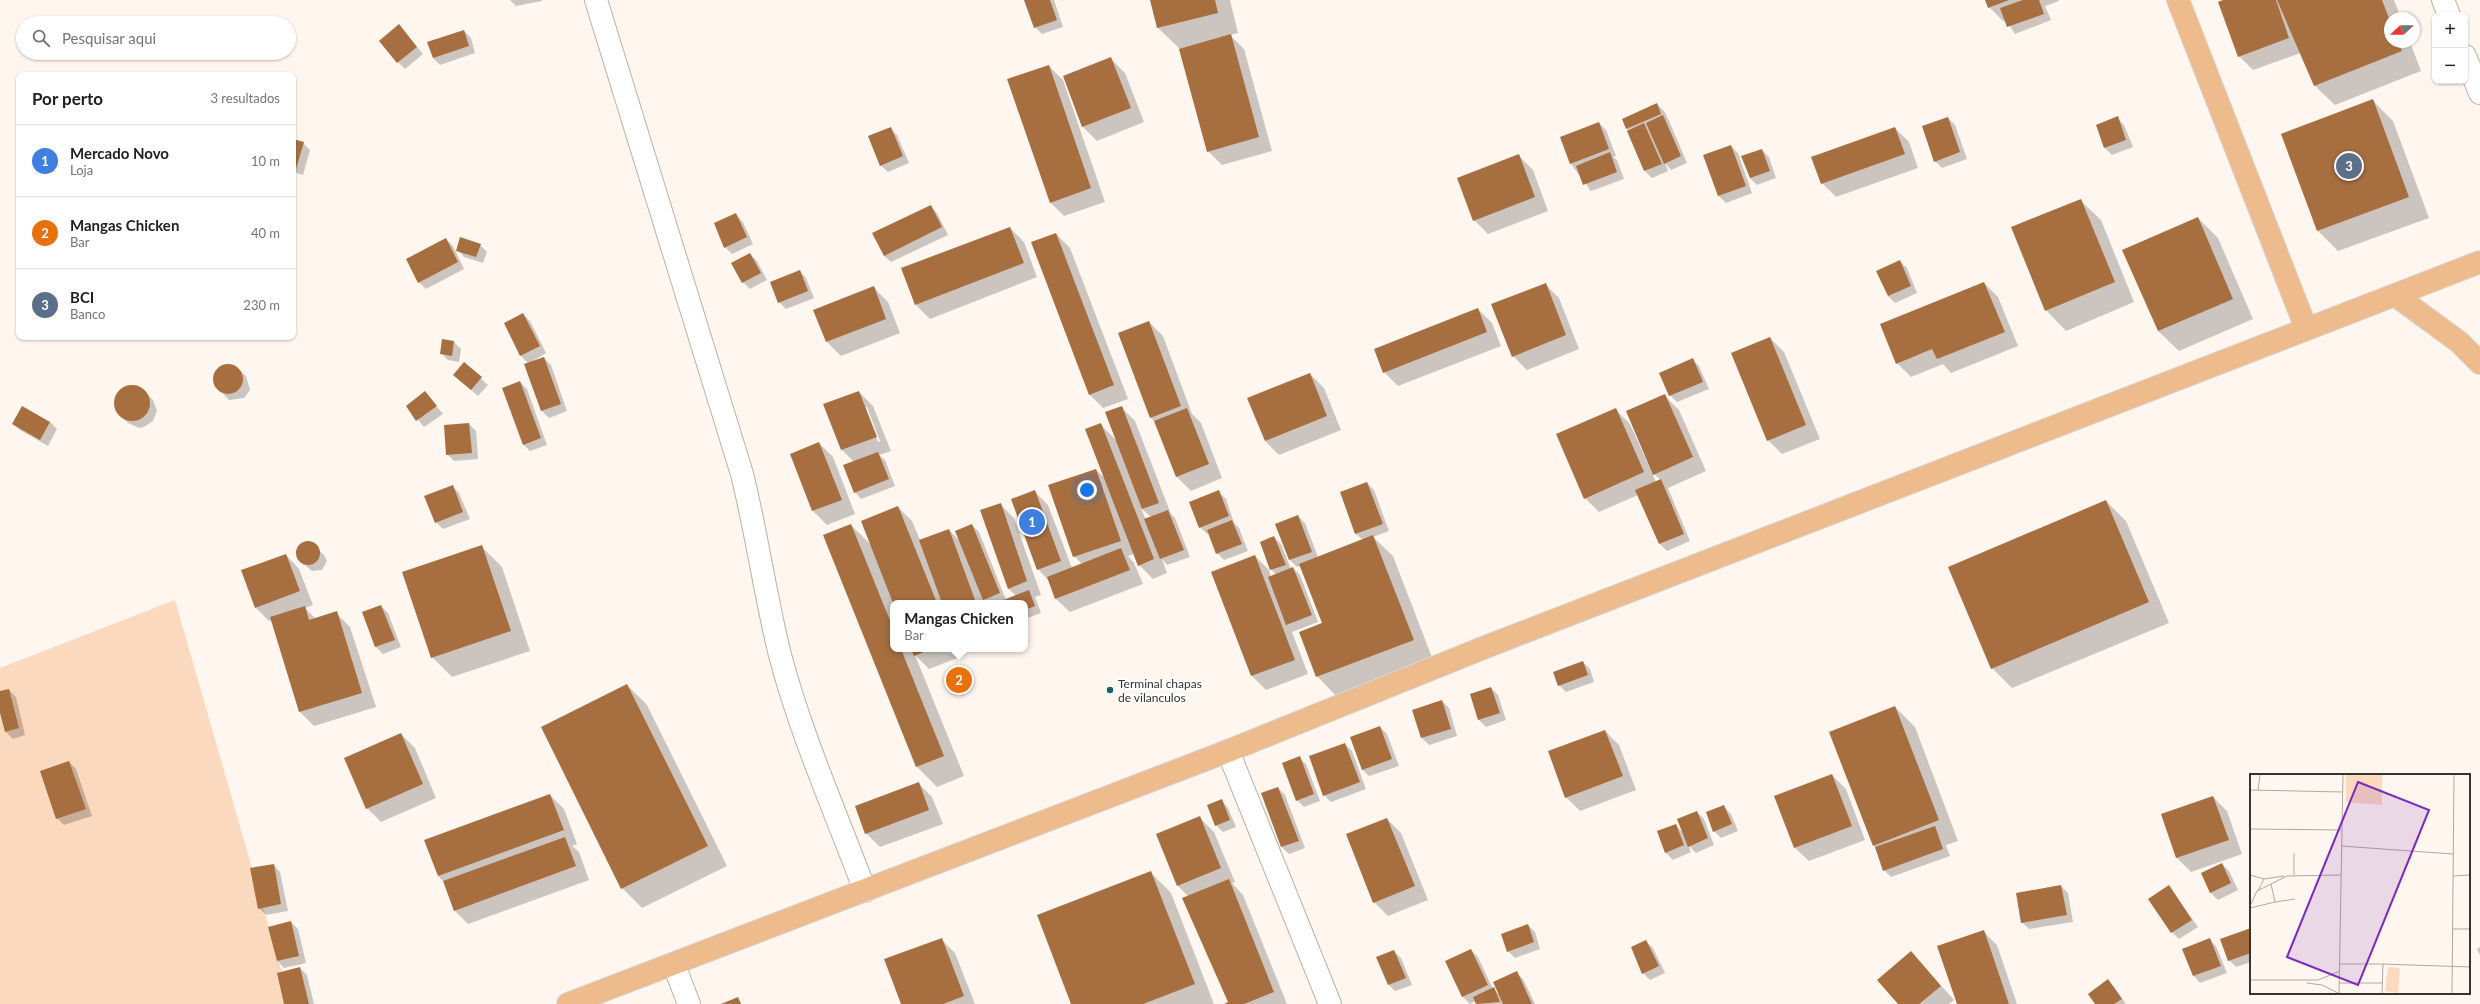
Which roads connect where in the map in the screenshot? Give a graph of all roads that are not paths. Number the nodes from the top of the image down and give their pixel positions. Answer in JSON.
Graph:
{"nodes":[{"id":1,"x":596,"y":0,"type":"edge"},
{"id":2,"x":2178,"y":0,"type":"edge"},
{"id":3,"x":2443,"y":0,"type":"edge"},
{"id":4,"x":2448,"y":12,"type":"edge"},
{"id":5,"x":2468,"y":63,"type":"edge"},
{"id":6,"x":2480,"y":93,"type":"edge"},
{"id":7,"x":2480,"y":262,"type":"edge"},
{"id":8,"x":2395,"y":295,"type":"junction"},
{"id":9,"x":2306,"y":328,"type":"junction"},
{"id":10,"x":2480,"y":363,"type":"edge"},
{"id":11,"x":1228,"y":751,"type":"junction"},
{"id":12,"x":865,"y":891,"type":"junction"},
{"id":13,"x":674,"y":965,"type":"junction"},
{"id":14,"x":568,"y":1004,"type":"edge"},
{"id":15,"x":689,"y":1004,"type":"edge"},
{"id":16,"x":1330,"y":1004,"type":"edge"}],
"edges":[{"from":1,"to":12,"type":"street"},
{"from":2,"to":9,"type":"main road"},
{"from":3,"to":4,"type":"street"},
{"from":5,"to":6,"type":"street"},
{"from":7,"to":8,"type":"main road"},
{"from":8,"to":9,"type":"main road"},
{"from":8,"to":10,"type":"main road"},
{"from":9,"to":11,"type":"main road"},
{"from":11,"to":12,"type":"main road"},
{"from":11,"to":16,"type":"street"},
{"from":12,"to":13,"type":"main road"},
{"from":13,"to":14,"type":"main road"},
{"from":13,"to":15,"type":"street"}]}
